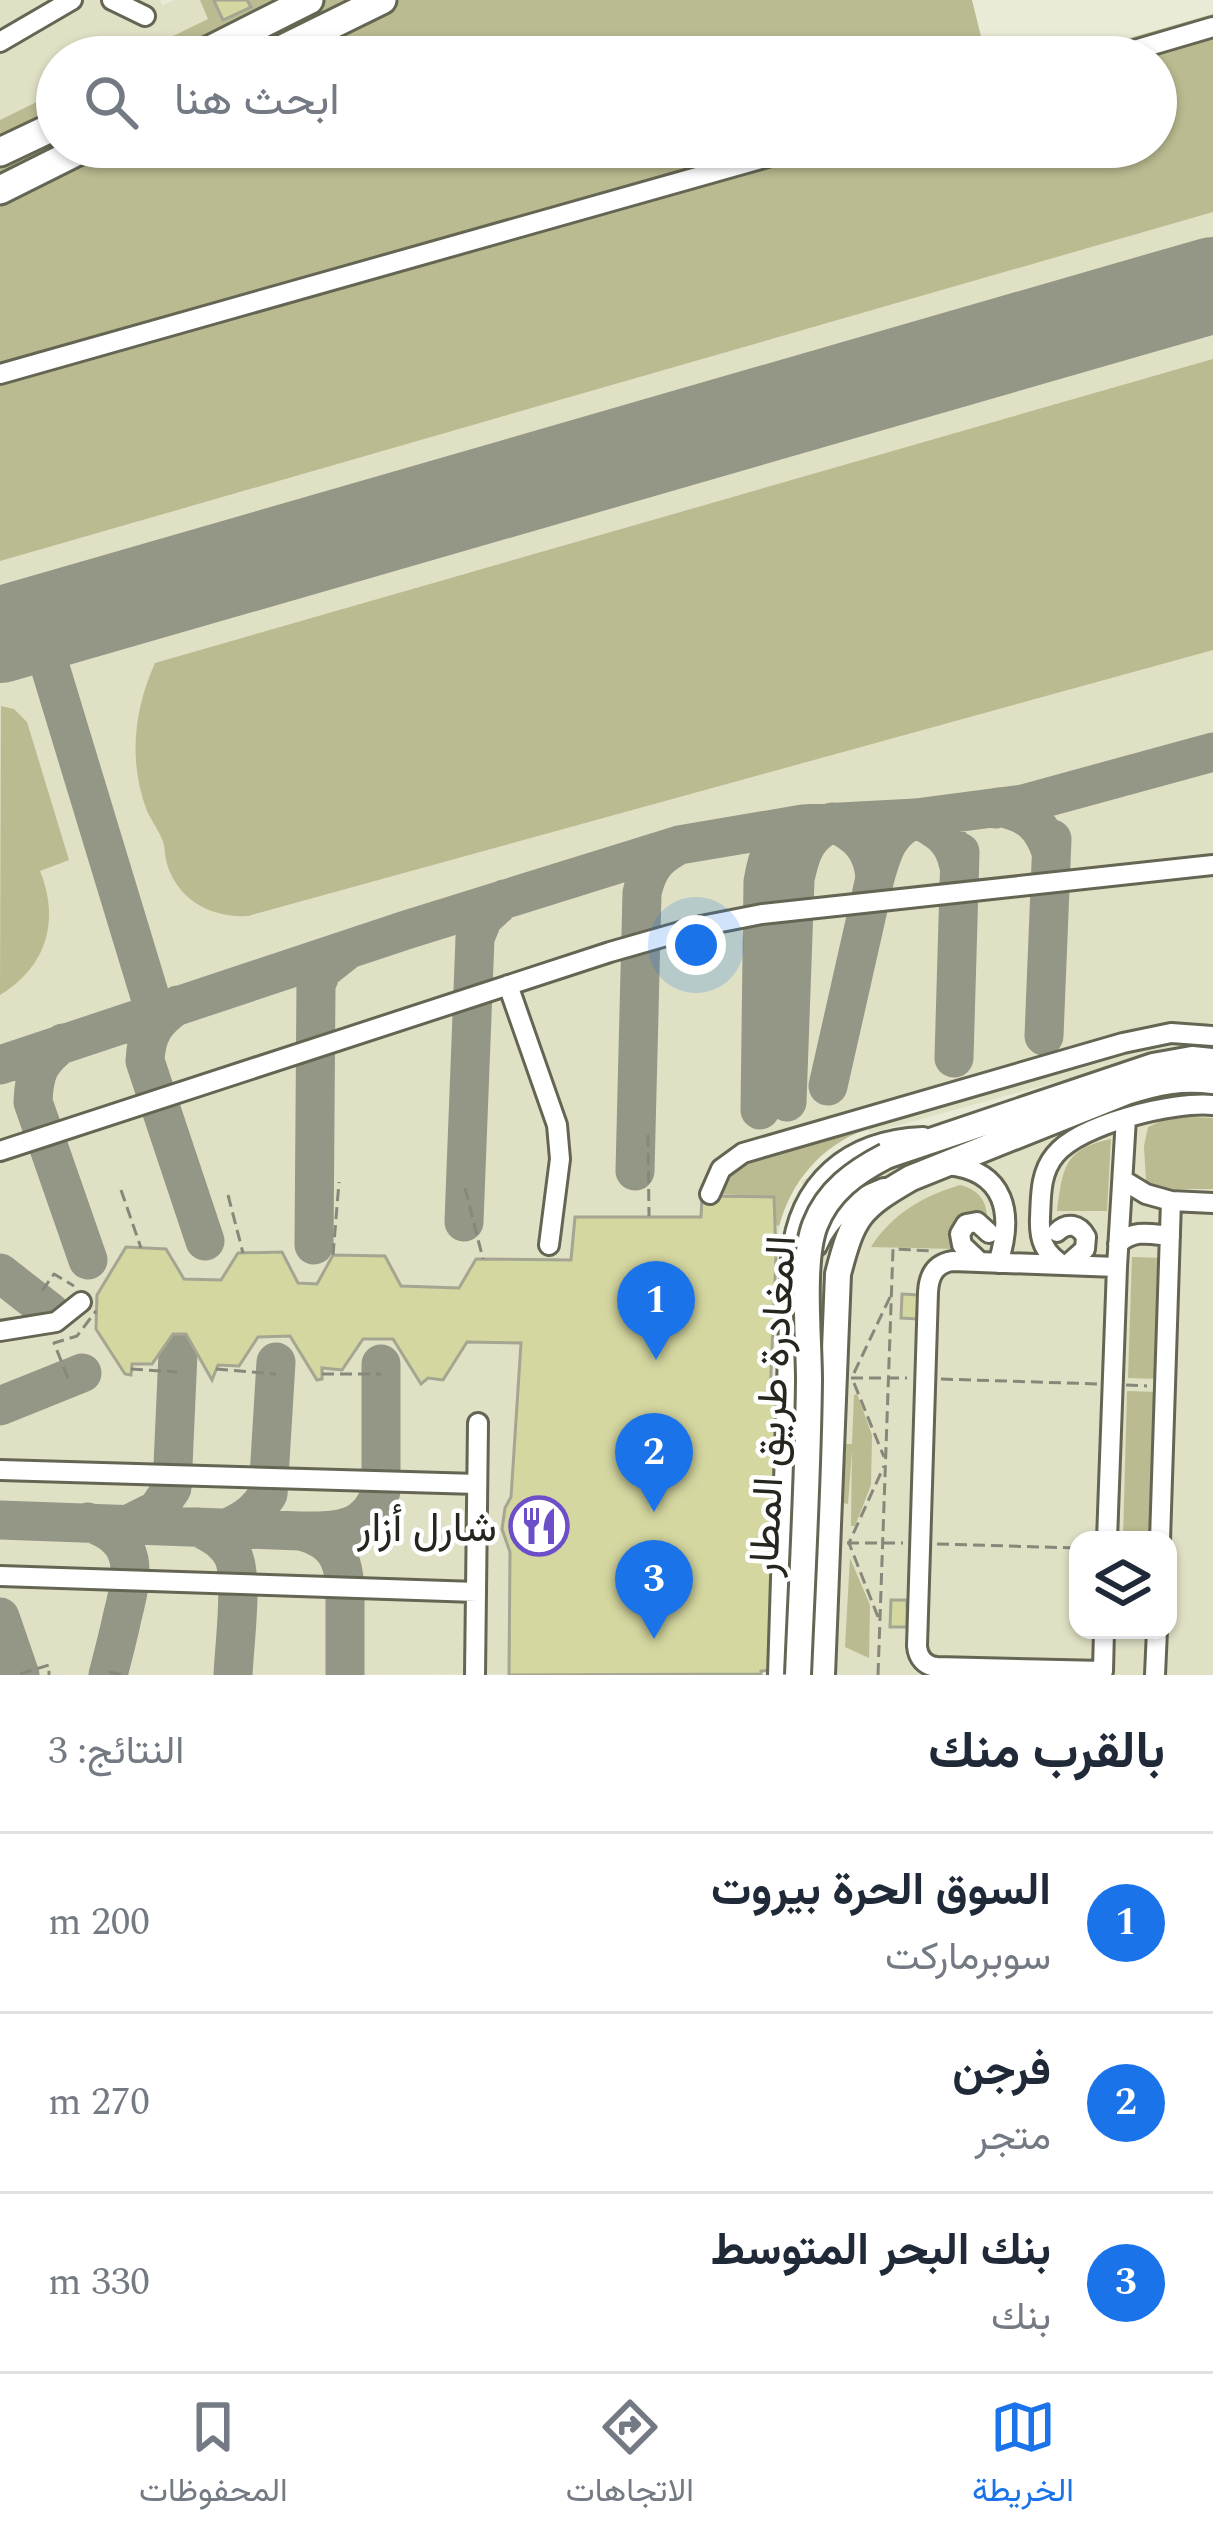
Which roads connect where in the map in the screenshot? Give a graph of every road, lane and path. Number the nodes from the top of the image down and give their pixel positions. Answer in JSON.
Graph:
{"nodes":[{"id":1,"x":72,"y":0,"type":"edge"},
{"id":2,"x":112,"y":0,"type":"edge"},
{"id":3,"x":309,"y":0,"type":"edge"},
{"id":4,"x":382,"y":0,"type":"edge"},
{"id":5,"x":145,"y":16,"type":"dead end"},
{"id":6,"x":1213,"y":27,"type":"edge"},
{"id":7,"x":238,"y":36,"type":"edge"},
{"id":8,"x":309,"y":36,"type":"edge"},
{"id":9,"x":1177,"y":38,"type":"edge"},
{"id":10,"x":0,"y":42,"type":"edge"},
{"id":11,"x":36,"y":135,"type":"edge"},
{"id":12,"x":0,"y":152,"type":"edge"},
{"id":13,"x":44,"y":168,"type":"edge"},
{"id":14,"x":729,"y":168,"type":"edge"},
{"id":15,"x":0,"y":190,"type":"edge"},
{"id":16,"x":0,"y":374,"type":"edge"},
{"id":17,"x":1213,"y":866,"type":"edge"},
{"id":18,"x":508,"y":985,"type":"junction"},
{"id":19,"x":1213,"y":1036,"type":"edge"},
{"id":20,"x":1206,"y":1056,"type":"edge"},
{"id":21,"x":1213,"y":1081,"type":"edge"},
{"id":22,"x":1213,"y":1105,"type":"edge"},
{"id":23,"x":1126,"y":1118,"type":"junction"},
{"id":24,"x":648,"y":1135,"type":"dead end"},
{"id":25,"x":880,"y":1150,"type":"junction"},
{"id":26,"x":0,"y":1151,"type":"edge"},
{"id":27,"x":938,"y":1166,"type":"junction"},
{"id":28,"x":911,"y":1178,"type":"junction"},
{"id":29,"x":1123,"y":1180,"type":"junction"},
{"id":30,"x":338,"y":1182,"type":"dead end"},
{"id":31,"x":465,"y":1188,"type":"dead end"},
{"id":32,"x":121,"y":1190,"type":"dead end"},
{"id":33,"x":710,"y":1194,"type":"dead end"},
{"id":34,"x":228,"y":1195,"type":"dead end"},
{"id":35,"x":1171,"y":1201,"type":"junction"},
{"id":36,"x":1213,"y":1203,"type":"edge"},
{"id":37,"x":650,"y":1216,"type":"dead end"},
{"id":38,"x":1057,"y":1232,"type":"dead end"},
{"id":39,"x":989,"y":1233,"type":"dead end"},
{"id":40,"x":1170,"y":1236,"type":"junction"},
{"id":41,"x":1118,"y":1244,"type":"junction"},
{"id":42,"x":549,"y":1245,"type":"dead end"},
{"id":43,"x":141,"y":1248,"type":"dead end"},
{"id":44,"x":941,"y":1251,"type":"dead end"},
{"id":45,"x":243,"y":1252,"type":"dead end"},
{"id":46,"x":333,"y":1255,"type":"dead end"},
{"id":47,"x":483,"y":1259,"type":"dead end"},
{"id":48,"x":989,"y":1262,"type":"junction"},
{"id":49,"x":1065,"y":1265,"type":"junction"},
{"id":50,"x":1117,"y":1267,"type":"junction"},
{"id":51,"x":42,"y":1291,"type":"dead end"},
{"id":52,"x":892,"y":1294,"type":"junction"},
{"id":53,"x":86,"y":1301,"type":"junction"},
{"id":54,"x":0,"y":1330,"type":"edge"},
{"id":55,"x":131,"y":1369,"type":"dead end"},
{"id":56,"x":216,"y":1370,"type":"dead end"},
{"id":57,"x":178,"y":1372,"type":"dead end"},
{"id":58,"x":276,"y":1374,"type":"dead end"},
{"id":59,"x":322,"y":1374,"type":"dead end"},
{"id":60,"x":381,"y":1375,"type":"dead end"},
{"id":61,"x":68,"y":1378,"type":"dead end"},
{"id":62,"x":860,"y":1378,"type":"dead end"},
{"id":63,"x":889,"y":1378,"type":"junction"},
{"id":64,"x":925,"y":1379,"type":"junction"},
{"id":65,"x":1112,"y":1384,"type":"junction"},
{"id":66,"x":1165,"y":1386,"type":"junction"},
{"id":67,"x":478,"y":1423,"type":"dead end"},
{"id":68,"x":886,"y":1462,"type":"junction"},
{"id":69,"x":0,"y":1470,"type":"edge"},
{"id":70,"x":477,"y":1484,"type":"junction"},
{"id":71,"x":1107,"y":1531,"type":"edge"},
{"id":72,"x":1160,"y":1531,"type":"edge"},
{"id":73,"x":883,"y":1542,"type":"junction"},
{"id":74,"x":852,"y":1543,"type":"dead end"},
{"id":75,"x":921,"y":1544,"type":"junction"},
{"id":76,"x":1069,"y":1548,"type":"edge"},
{"id":77,"x":0,"y":1576,"type":"edge"},
{"id":78,"x":476,"y":1592,"type":"junction"},
{"id":79,"x":880,"y":1622,"type":"junction"},
{"id":80,"x":1104,"y":1639,"type":"edge"},
{"id":81,"x":1157,"y":1639,"type":"edge"},
{"id":82,"x":109,"y":1672,"type":"dead end"},
{"id":83,"x":971,"y":1672,"type":"edge"},
{"id":84,"x":1045,"y":1672,"type":"edge"},
{"id":85,"x":1103,"y":1673,"type":"edge"},
{"id":86,"x":20,"y":1674,"type":"edge"},
{"id":87,"x":49,"y":1675,"type":"edge"},
{"id":88,"x":123,"y":1675,"type":"edge"},
{"id":89,"x":475,"y":1675,"type":"edge"},
{"id":90,"x":778,"y":1675,"type":"edge"},
{"id":91,"x":797,"y":1675,"type":"edge"},
{"id":92,"x":822,"y":1675,"type":"edge"},
{"id":93,"x":878,"y":1675,"type":"edge"},
{"id":94,"x":1155,"y":1675,"type":"edge"}],
"edges":[{"from":1,"to":10,"type":"lane"},
{"from":2,"to":5,"type":"lane"},
{"from":3,"to":7,"type":"highway"},
{"from":4,"to":8,"type":"highway"},
{"from":6,"to":9,"type":"lane"},
{"from":11,"to":12,"type":"highway"},
{"from":13,"to":15,"type":"highway"},
{"from":14,"to":16,"type":"lane"},
{"from":17,"to":18,"type":"lane"},
{"from":18,"to":26,"type":"lane"},
{"from":18,"to":42,"type":"lane"},
{"from":19,"to":33,"type":"lane"},
{"from":20,"to":25,"type":"main road","name":"المغادرة طريق المطار"},
{"from":21,"to":27,"type":"main road"},
{"from":22,"to":23,"type":"lane"},
{"from":23,"to":29,"type":"lane"},
{"from":23,"to":49,"type":"lane"},
{"from":24,"to":37,"type":"path"},
{"from":25,"to":90,"type":"lane"},
{"from":25,"to":91,"type":"main road","name":"المغادرة طريق المطار","bridge":true},
{"from":27,"to":28,"type":"main road"},
{"from":27,"to":48,"type":"lane"},
{"from":28,"to":91,"type":"lane"},
{"from":28,"to":92,"type":"main road"},
{"from":29,"to":35,"type":"lane"},
{"from":29,"to":41,"type":"lane"},
{"from":30,"to":46,"type":"path"},
{"from":31,"to":47,"type":"path"},
{"from":32,"to":43,"type":"path"},
{"from":34,"to":45,"type":"path"},
{"from":35,"to":36,"type":"lane"},
{"from":35,"to":40,"type":"lane"},
{"from":38,"to":49,"type":"lane"},
{"from":39,"to":48,"type":"lane"},
{"from":40,"to":41,"type":"lane"},
{"from":40,"to":66,"type":"lane"},
{"from":41,"to":50,"type":"lane"},
{"from":44,"to":52,"type":"path"},
{"from":48,"to":49,"type":"lane"},
{"from":48,"to":64,"type":"lane"},
{"from":49,"to":50,"type":"lane"},
{"from":50,"to":65,"type":"lane"},
{"from":51,"to":53,"type":"path"},
{"from":52,"to":63,"type":"path"},
{"from":52,"to":68,"type":"path"},
{"from":53,"to":54,"type":"lane"},
{"from":53,"to":61,"type":"path"},
{"from":55,"to":57,"type":"path"},
{"from":56,"to":58,"type":"path"},
{"from":59,"to":60,"type":"path"},
{"from":62,"to":63,"type":"path"},
{"from":63,"to":64,"type":"path"},
{"from":63,"to":68,"type":"path"},
{"from":64,"to":65,"type":"path"},
{"from":64,"to":75,"type":"lane"},
{"from":65,"to":66,"type":"path"},
{"from":65,"to":71,"type":"lane"},
{"from":66,"to":72,"type":"lane"},
{"from":67,"to":70,"type":"lane"},
{"from":68,"to":73,"type":"path"},
{"from":68,"to":79,"type":"path"},
{"from":69,"to":70,"type":"lane"},
{"from":70,"to":78,"type":"lane"},
{"from":73,"to":74,"type":"path"},
{"from":73,"to":75,"type":"path"},
{"from":73,"to":79,"type":"path"},
{"from":75,"to":76,"type":"path"},
{"from":75,"to":83,"type":"lane"},
{"from":77,"to":78,"type":"lane"},
{"from":78,"to":89,"type":"lane"},
{"from":79,"to":93,"type":"path"},
{"from":80,"to":85,"type":"lane"},
{"from":81,"to":94,"type":"lane"},
{"from":82,"to":88,"type":"path"},
{"from":83,"to":84,"type":"lane"},
{"from":84,"to":85,"type":"lane"},
{"from":86,"to":87,"type":"path"}]}
